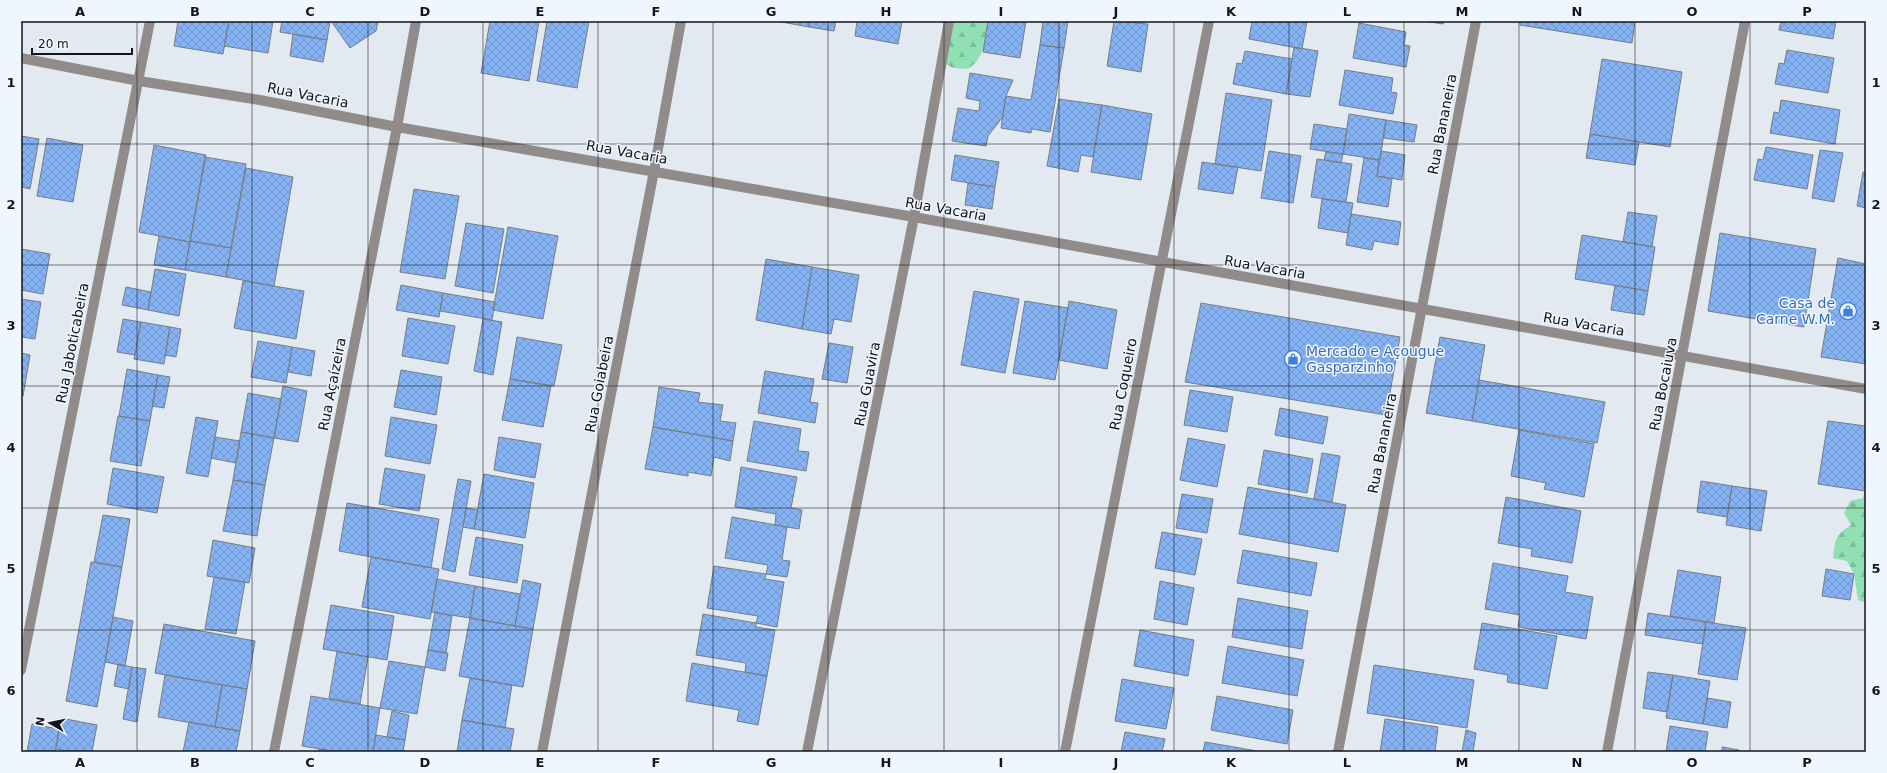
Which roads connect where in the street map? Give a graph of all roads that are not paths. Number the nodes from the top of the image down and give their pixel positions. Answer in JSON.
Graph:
{"nodes":[{"id":1,"x":150,"y":21,"type":"edge"},
{"id":2,"x":416,"y":21,"type":"edge"},
{"id":3,"x":681,"y":21,"type":"edge"},
{"id":4,"x":949,"y":21,"type":"edge"},
{"id":5,"x":1209,"y":21,"type":"edge"},
{"id":6,"x":1476,"y":21,"type":"edge"},
{"id":7,"x":1746,"y":21,"type":"edge"},
{"id":8,"x":21,"y":58,"type":"edge"},
{"id":9,"x":139,"y":81,"type":"junction"},
{"id":10,"x":397,"y":127,"type":"junction"},
{"id":11,"x":654,"y":171,"type":"junction"},
{"id":12,"x":914,"y":217,"type":"junction"},
{"id":13,"x":1161,"y":263,"type":"junction"},
{"id":14,"x":1422,"y":309,"type":"junction"},
{"id":15,"x":1682,"y":356,"type":"junction"},
{"id":16,"x":1866,"y":389,"type":"edge"},
{"id":17,"x":21,"y":670,"type":"edge"},
{"id":18,"x":274,"y":752,"type":"edge"},
{"id":19,"x":542,"y":752,"type":"edge"},
{"id":20,"x":807,"y":752,"type":"edge"},
{"id":21,"x":1065,"y":752,"type":"edge"},
{"id":22,"x":1338,"y":752,"type":"edge"},
{"id":23,"x":1607,"y":752,"type":"edge"}],
"edges":[{"from":1,"to":9,"type":"street","name":"Rua Jaboticabeira"},
{"from":2,"to":10,"type":"street","name":"Rua Açaízeira"},
{"from":3,"to":11,"type":"street","name":"Rua Goiabeira"},
{"from":4,"to":12,"type":"street","name":"Rua Guavira"},
{"from":5,"to":13,"type":"street","name":"Rua Coqueiro"},
{"from":6,"to":14,"type":"street","name":"Rua Bananeira"},
{"from":7,"to":15,"type":"street","name":"Rua Bocaiuva"},
{"from":8,"to":9,"type":"street","name":"Rua Vacaria"},
{"from":9,"to":10,"type":"street","name":"Rua Vacaria"},
{"from":9,"to":17,"type":"street","name":"Rua Jaboticabeira"},
{"from":10,"to":11,"type":"street","name":"Rua Vacaria"},
{"from":10,"to":18,"type":"street","name":"Rua Açaízeira"},
{"from":11,"to":12,"type":"street","name":"Rua Vacaria"},
{"from":11,"to":19,"type":"street","name":"Rua Goiabeira"},
{"from":12,"to":13,"type":"street","name":"Rua Vacaria"},
{"from":12,"to":20,"type":"street","name":"Rua Guavira"},
{"from":13,"to":14,"type":"street","name":"Rua Vacaria"},
{"from":13,"to":21,"type":"street","name":"Rua Coqueiro"},
{"from":14,"to":15,"type":"street","name":"Rua Vacaria"},
{"from":14,"to":22,"type":"street","name":"Rua Bananeira"},
{"from":15,"to":16,"type":"street","name":"Rua Vacaria"},
{"from":15,"to":23,"type":"street","name":"Rua Bocaiuva"}]}
